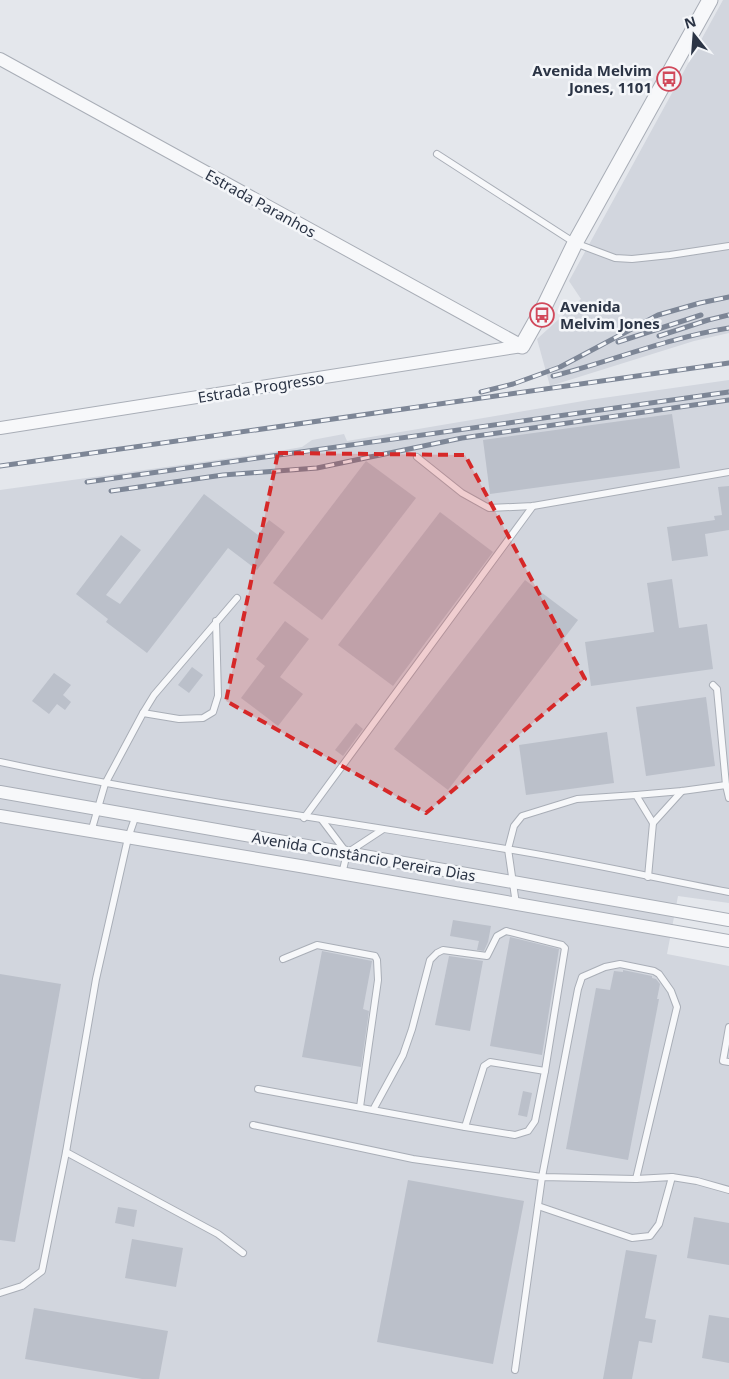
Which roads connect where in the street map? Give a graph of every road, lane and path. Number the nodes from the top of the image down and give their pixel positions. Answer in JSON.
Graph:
{"nodes":[{"id":1,"x":710,"y":0,"type":"edge"},
{"id":2,"x":0,"y":59,"type":"edge"},
{"id":3,"x":436,"y":154,"type":"dead end"},
{"id":4,"x":575,"y":243,"type":"junction"},
{"id":5,"x":729,"y":246,"type":"edge"},
{"id":6,"x":522,"y":346,"type":"junction"},
{"id":7,"x":0,"y":428,"type":"edge"},
{"id":8,"x":417,"y":457,"type":"dead end"},
{"id":9,"x":729,"y":472,"type":"edge"},
{"id":10,"x":533,"y":506,"type":"junction"},
{"id":11,"x":237,"y":598,"type":"dead end"},
{"id":12,"x":216,"y":621,"type":"junction"},
{"id":13,"x":713,"y":685,"type":"dead end"},
{"id":14,"x":143,"y":713,"type":"junction"},
{"id":15,"x":0,"y":762,"type":"edge"},
{"id":16,"x":105,"y":784,"type":"junction"},
{"id":17,"x":726,"y":785,"type":"junction"},
{"id":18,"x":682,"y":791,"type":"junction"},
{"id":19,"x":0,"y":792,"type":"edge"},
{"id":20,"x":636,"y":795,"type":"junction"},
{"id":21,"x":729,"y":798,"type":"edge"},
{"id":22,"x":97,"y":808,"type":"junction"},
{"id":23,"x":0,"y":816,"type":"edge"},
{"id":24,"x":136,"y":816,"type":"junction"},
{"id":25,"x":304,"y":818,"type":"junction"},
{"id":26,"x":322,"y":820,"type":"junction"},
{"id":27,"x":653,"y":823,"type":"junction"},
{"id":28,"x":382,"y":830,"type":"junction"},
{"id":29,"x":91,"y":832,"type":"junction"},
{"id":30,"x":128,"y":838,"type":"junction"},
{"id":31,"x":508,"y":849,"type":"junction"},
{"id":32,"x":347,"y":853,"type":"junction"},
{"id":33,"x":431,"y":867,"type":"junction"},
{"id":34,"x":342,"y":874,"type":"junction"},
{"id":35,"x":648,"y":876,"type":"junction"},
{"id":36,"x":513,"y":882,"type":"junction"},
{"id":37,"x":428,"y":890,"type":"junction"},
{"id":38,"x":729,"y":892,"type":"edge"},
{"id":39,"x":516,"y":904,"type":"junction"},
{"id":40,"x":729,"y":921,"type":"edge"},
{"id":41,"x":727,"y":941,"type":"edge"},
{"id":42,"x":283,"y":959,"type":"dead end"},
{"id":43,"x":729,"y":1027,"type":"edge"},
{"id":44,"x":729,"y":1062,"type":"edge"},
{"id":45,"x":545,"y":1071,"type":"junction"},
{"id":46,"x":258,"y":1089,"type":"dead end"},
{"id":47,"x":360,"y":1107,"type":"junction"},
{"id":48,"x":373,"y":1110,"type":"junction"},
{"id":49,"x":253,"y":1125,"type":"dead end"},
{"id":50,"x":465,"y":1127,"type":"junction"},
{"id":51,"x":66,"y":1152,"type":"junction"},
{"id":52,"x":542,"y":1177,"type":"junction"},
{"id":53,"x":672,"y":1177,"type":"junction"},
{"id":54,"x":636,"y":1179,"type":"junction"},
{"id":55,"x":729,"y":1190,"type":"edge"},
{"id":56,"x":538,"y":1206,"type":"junction"},
{"id":57,"x":243,"y":1253,"type":"dead end"},
{"id":58,"x":0,"y":1293,"type":"edge"},
{"id":59,"x":515,"y":1370,"type":"dead end"}],
"edges":[{"from":1,"to":4,"type":"street"},
{"from":2,"to":6,"type":"street","name":"Estrada Paranhos"},
{"from":3,"to":4,"type":"lane"},
{"from":4,"to":5,"type":"lane"},
{"from":4,"to":6,"type":"street"},
{"from":6,"to":7,"type":"street","name":"Estrada Progresso"},
{"from":8,"to":10,"type":"lane"},
{"from":9,"to":10,"type":"lane"},
{"from":10,"to":25,"type":"lane"},
{"from":11,"to":12,"type":"lane"},
{"from":12,"to":14,"type":"lane"},
{"from":12,"to":14,"type":"lane"},
{"from":13,"to":17,"type":"lane"},
{"from":14,"to":16,"type":"lane"},
{"from":15,"to":16,"type":"lane"},
{"from":16,"to":22,"type":"lane"},
{"from":16,"to":25,"type":"lane"},
{"from":17,"to":18,"type":"lane"},
{"from":17,"to":21,"type":"lane"},
{"from":18,"to":20,"type":"lane"},
{"from":18,"to":27,"type":"lane"},
{"from":19,"to":22,"type":"street","name":"Avenida Constâncio Pereira Dias"},
{"from":20,"to":27,"type":"lane"},
{"from":20,"to":31,"type":"lane"},
{"from":22,"to":24,"type":"street","name":"Avenida Constâncio Pereira Dias"},
{"from":22,"to":29,"type":"lane"},
{"from":23,"to":29,"type":"street","name":"Avenida Constâncio Pereira Dias"},
{"from":24,"to":30,"type":"lane"},
{"from":24,"to":32,"type":"street","name":"Avenida Constâncio Pereira Dias"},
{"from":25,"to":26,"type":"lane"},
{"from":26,"to":28,"type":"lane"},
{"from":26,"to":32,"type":"lane"},
{"from":27,"to":35,"type":"lane"},
{"from":28,"to":31,"type":"lane"},
{"from":28,"to":32,"type":"lane"},
{"from":29,"to":30,"type":"street","name":"Avenida Constâncio Pereira Dias"},
{"from":30,"to":34,"type":"street","name":"Avenida Constâncio Pereira Dias"},
{"from":30,"to":51,"type":"lane"},
{"from":31,"to":35,"type":"lane"},
{"from":31,"to":36,"type":"lane"},
{"from":32,"to":33,"type":"street","name":"Avenida Constâncio Pereira Dias"},
{"from":32,"to":34,"type":"lane"},
{"from":33,"to":36,"type":"street","name":"Avenida Constâncio Pereira Dias"},
{"from":33,"to":37,"type":"street"},
{"from":34,"to":37,"type":"street","name":"Avenida Constâncio Pereira Dias"},
{"from":35,"to":38,"type":"lane"},
{"from":36,"to":39,"type":"lane"},
{"from":36,"to":40,"type":"street","name":"Avenida Constâncio Pereira Dias"},
{"from":37,"to":39,"type":"street","name":"Avenida Constâncio Pereira Dias"},
{"from":39,"to":41,"type":"street","name":"Avenida Constâncio Pereira Dias"},
{"from":40,"to":41,"type":"street"},
{"from":42,"to":47,"type":"lane"},
{"from":43,"to":44,"type":"lane"},
{"from":45,"to":48,"type":"lane"},
{"from":45,"to":50,"type":"lane"},
{"from":45,"to":50,"type":"lane"},
{"from":46,"to":47,"type":"lane"},
{"from":47,"to":48,"type":"lane"},
{"from":48,"to":50,"type":"lane"},
{"from":49,"to":52,"type":"lane"},
{"from":51,"to":57,"type":"lane"},
{"from":51,"to":58,"type":"lane"},
{"from":52,"to":54,"type":"lane"},
{"from":52,"to":54,"type":"lane"},
{"from":52,"to":56,"type":"lane"},
{"from":53,"to":54,"type":"lane"},
{"from":53,"to":55,"type":"lane"},
{"from":53,"to":56,"type":"lane"},
{"from":56,"to":59,"type":"lane"}]}
